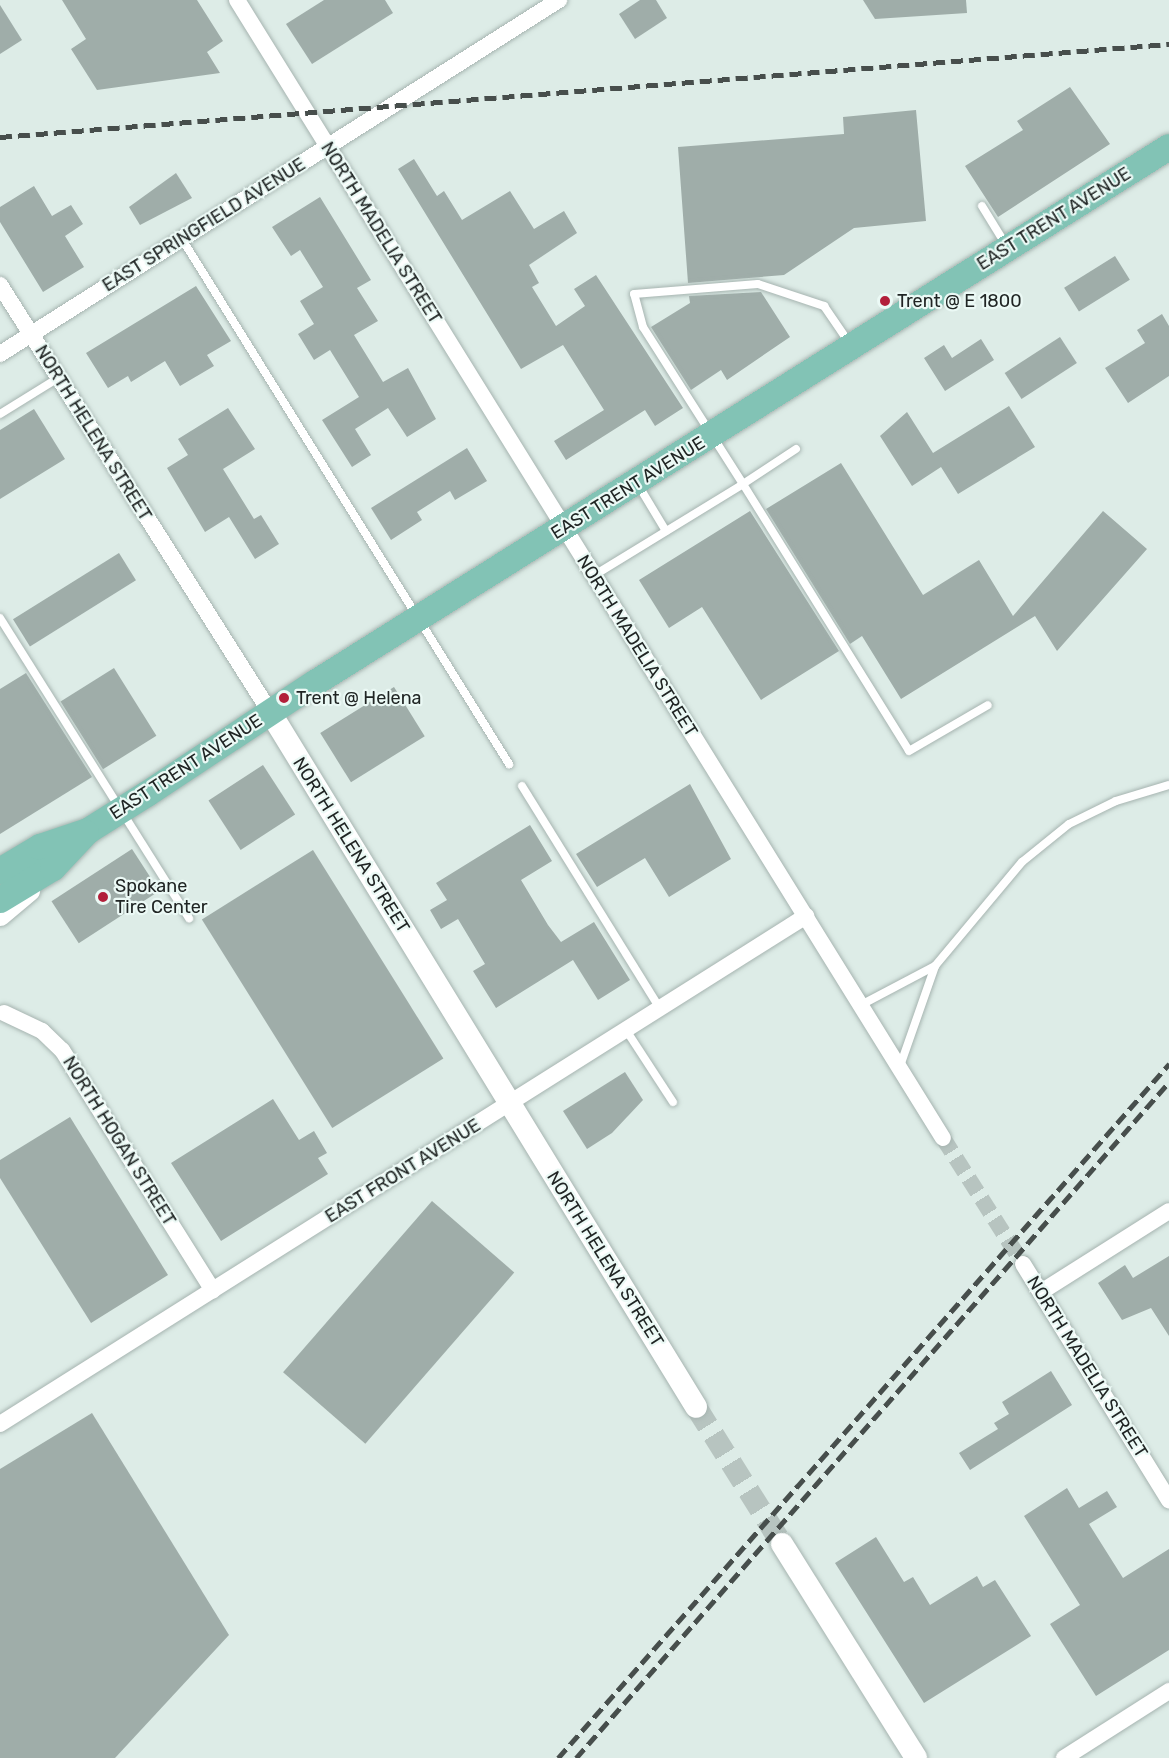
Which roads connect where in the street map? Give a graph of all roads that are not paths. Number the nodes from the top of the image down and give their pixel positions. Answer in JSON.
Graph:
{"nodes":[{"id":1,"x":237,"y":0,"type":"edge"},
{"id":2,"x":559,"y":0,"type":"edge"},
{"id":3,"x":327,"y":147,"type":"junction"},
{"id":4,"x":1169,"y":147,"type":"edge"},
{"id":5,"x":982,"y":206,"type":"dead end"},
{"id":6,"x":182,"y":239,"type":"junction"},
{"id":7,"x":1008,"y":248,"type":"junction"},
{"id":8,"x":0,"y":285,"type":"edge"},
{"id":9,"x":31,"y":335,"type":"junction"},
{"id":10,"x":852,"y":347,"type":"junction"},
{"id":11,"x":0,"y":354,"type":"edge"},
{"id":12,"x":58,"y":378,"type":"junction"},
{"id":13,"x":0,"y":414,"type":"edge"},
{"id":14,"x":712,"y":435,"type":"junction"},
{"id":15,"x":796,"y":449,"type":"dead end"},
{"id":16,"x":637,"y":483,"type":"junction"},
{"id":17,"x":743,"y":484,"type":"junction"},
{"id":18,"x":564,"y":529,"type":"junction"},
{"id":19,"x":666,"y":531,"type":"junction"},
{"id":20,"x":593,"y":576,"type":"junction"},
{"id":21,"x":0,"y":618,"type":"edge"},
{"id":22,"x":418,"y":618,"type":"junction"},
{"id":23,"x":988,"y":705,"type":"dead end"},
{"id":24,"x":270,"y":712,"type":"junction"},
{"id":25,"x":509,"y":764,"type":"dead end"},
{"id":26,"x":1169,"y":784,"type":"edge"},
{"id":27,"x":522,"y":786,"type":"dead end"},
{"id":28,"x":120,"y":811,"type":"junction"},
{"id":29,"x":88,"y":831,"type":"junction"},
{"id":30,"x":53,"y":868,"type":"junction"},
{"id":31,"x":0,"y":871,"type":"edge"},
{"id":32,"x":0,"y":900,"type":"edge"},
{"id":33,"x":0,"y":915,"type":"edge"},
{"id":34,"x":806,"y":916,"type":"junction"},
{"id":35,"x":189,"y":918,"type":"dead end"},
{"id":36,"x":935,"y":966,"type":"junction"},
{"id":37,"x":859,"y":1006,"type":"junction"},
{"id":38,"x":660,"y":1009,"type":"junction"},
{"id":39,"x":4,"y":1013,"type":"dead end"},
{"id":40,"x":626,"y":1030,"type":"junction"},
{"id":41,"x":899,"y":1069,"type":"junction"},
{"id":42,"x":674,"y":1102,"type":"dead end"},
{"id":43,"x":510,"y":1104,"type":"junction"},
{"id":44,"x":943,"y":1138,"type":"tunnel mouth"},
{"id":45,"x":1169,"y":1211,"type":"edge"},
{"id":46,"x":1023,"y":1264,"type":"tunnel mouth"},
{"id":47,"x":213,"y":1291,"type":"junction"},
{"id":48,"x":1041,"y":1292,"type":"junction"},
{"id":49,"x":696,"y":1407,"type":"tunnel mouth"},
{"id":50,"x":0,"y":1424,"type":"edge"},
{"id":51,"x":1169,"y":1500,"type":"edge"},
{"id":52,"x":782,"y":1544,"type":"tunnel mouth"},
{"id":53,"x":1169,"y":1691,"type":"edge"},
{"id":54,"x":916,"y":1758,"type":"edge"},
{"id":55,"x":1064,"y":1758,"type":"edge"}],
"edges":[{"from":1,"to":3,"type":"street","name":"NORTH MADELIA STREET"},
{"from":2,"to":3,"type":"street","name":"EAST SPRINGFIELD AVENUE"},
{"from":3,"to":6,"type":"street","name":"EAST SPRINGFIELD AVENUE"},
{"from":3,"to":18,"type":"street","name":"NORTH MADELIA STREET"},
{"from":4,"to":7,"type":"main road","name":"EAST TRENT AVENUE"},
{"from":5,"to":7,"type":"lane"},
{"from":6,"to":9,"type":"street","name":"EAST SPRINGFIELD AVENUE"},
{"from":6,"to":22,"type":"lane"},
{"from":7,"to":10,"type":"main road","name":"EAST TRENT AVENUE"},
{"from":8,"to":9,"type":"street","name":"NORTH HELENA STREET"},
{"from":9,"to":11,"type":"street","name":"EAST SPRINGFIELD AVENUE"},
{"from":9,"to":12,"type":"street","name":"NORTH HELENA STREET"},
{"from":10,"to":14,"type":"main road","name":"EAST TRENT AVENUE"},
{"from":10,"to":14,"type":"lane"},
{"from":12,"to":13,"type":"lane"},
{"from":12,"to":24,"type":"street","name":"NORTH HELENA STREET"},
{"from":14,"to":16,"type":"main road","name":"EAST TRENT AVENUE"},
{"from":14,"to":17,"type":"lane"},
{"from":15,"to":17,"type":"lane"},
{"from":16,"to":18,"type":"main road","name":"EAST TRENT AVENUE"},
{"from":16,"to":19,"type":"lane"},
{"from":17,"to":19,"type":"lane"},
{"from":17,"to":23,"type":"lane"},
{"from":18,"to":20,"type":"street","name":"NORTH MADELIA STREET"},
{"from":18,"to":22,"type":"main road","name":"EAST TRENT AVENUE"},
{"from":19,"to":20,"type":"lane"},
{"from":20,"to":34,"type":"street","name":"NORTH MADELIA STREET"},
{"from":21,"to":28,"type":"lane"},
{"from":22,"to":24,"type":"main road","name":"EAST TRENT AVENUE"},
{"from":22,"to":25,"type":"lane"},
{"from":24,"to":28,"type":"main road","name":"EAST TRENT AVENUE"},
{"from":24,"to":43,"type":"street","name":"NORTH HELENA STREET"},
{"from":26,"to":36,"type":"lane"},
{"from":27,"to":38,"type":"lane"},
{"from":28,"to":29,"type":"main road","name":"EAST TRENT AVENUE"},
{"from":28,"to":35,"type":"lane"},
{"from":29,"to":30,"type":"main road","name":"EAST TRENT AVENUE"},
{"from":29,"to":31,"type":"main road","name":"EAST TRENT AVENUE"},
{"from":30,"to":32,"type":"main road","name":"EAST TRENT AVENUE"},
{"from":30,"to":33,"type":"street"},
{"from":34,"to":37,"type":"street","name":"NORTH MADELIA STREET"},
{"from":34,"to":38,"type":"street","name":"EAST FRONT AVENUE"},
{"from":36,"to":37,"type":"lane"},
{"from":36,"to":41,"type":"lane"},
{"from":37,"to":41,"type":"street","name":"NORTH MADELIA STREET"},
{"from":38,"to":40,"type":"street","name":"EAST FRONT AVENUE"},
{"from":39,"to":47,"type":"street","name":"NORTH HOGAN STREET"},
{"from":40,"to":42,"type":"lane"},
{"from":40,"to":43,"type":"street","name":"EAST FRONT AVENUE"},
{"from":41,"to":44,"type":"street","name":"NORTH MADELIA STREET"},
{"from":43,"to":47,"type":"street","name":"EAST FRONT AVENUE"},
{"from":43,"to":49,"type":"street","name":"NORTH HELENA STREET"},
{"from":45,"to":48,"type":"street"},
{"from":46,"to":48,"type":"street","name":"NORTH MADELIA STREET"},
{"from":47,"to":50,"type":"street","name":"EAST FRONT AVENUE"},
{"from":48,"to":51,"type":"street","name":"NORTH MADELIA STREET"},
{"from":52,"to":54,"type":"street"},
{"from":53,"to":55,"type":"street"}]}
